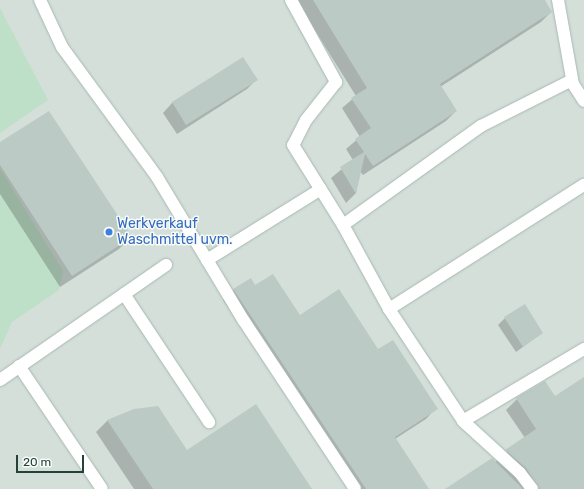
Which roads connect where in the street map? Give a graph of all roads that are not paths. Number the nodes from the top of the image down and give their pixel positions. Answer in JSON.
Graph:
{"nodes":[{"id":1,"x":40,"y":0,"type":"edge"},
{"id":2,"x":291,"y":0,"type":"edge"},
{"id":3,"x":558,"y":0,"type":"edge"},
{"id":4,"x":572,"y":80,"type":"junction"},
{"id":5,"x":584,"y":101,"type":"edge"},
{"id":6,"x":584,"y":185,"type":"edge"},
{"id":7,"x":321,"y":189,"type":"junction"},
{"id":8,"x":343,"y":225,"type":"junction"},
{"id":9,"x":207,"y":260,"type":"junction"},
{"id":10,"x":166,"y":265,"type":"dead end"},
{"id":11,"x":124,"y":294,"type":"junction"},
{"id":12,"x":389,"y":309,"type":"junction"},
{"id":13,"x":584,"y":349,"type":"edge"},
{"id":14,"x":19,"y":366,"type":"junction"},
{"id":15,"x":0,"y":380,"type":"edge"},
{"id":16,"x":463,"y":421,"type":"junction"},
{"id":17,"x":209,"y":422,"type":"dead end"},
{"id":18,"x":102,"y":489,"type":"edge"},
{"id":19,"x":355,"y":489,"type":"edge"},
{"id":20,"x":532,"y":489,"type":"edge"}],
"edges":[{"from":1,"to":9,"type":"lane"},
{"from":2,"to":7,"type":"lane"},
{"from":3,"to":4,"type":"lane"},
{"from":4,"to":5,"type":"lane"},
{"from":4,"to":8,"type":"lane"},
{"from":6,"to":12,"type":"lane"},
{"from":7,"to":8,"type":"lane"},
{"from":7,"to":9,"type":"lane"},
{"from":8,"to":12,"type":"lane"},
{"from":9,"to":19,"type":"lane"},
{"from":10,"to":11,"type":"lane"},
{"from":11,"to":14,"type":"lane"},
{"from":11,"to":17,"type":"lane"},
{"from":12,"to":16,"type":"lane"},
{"from":13,"to":16,"type":"lane"},
{"from":14,"to":15,"type":"lane"},
{"from":14,"to":18,"type":"lane"},
{"from":16,"to":20,"type":"lane"}]}
